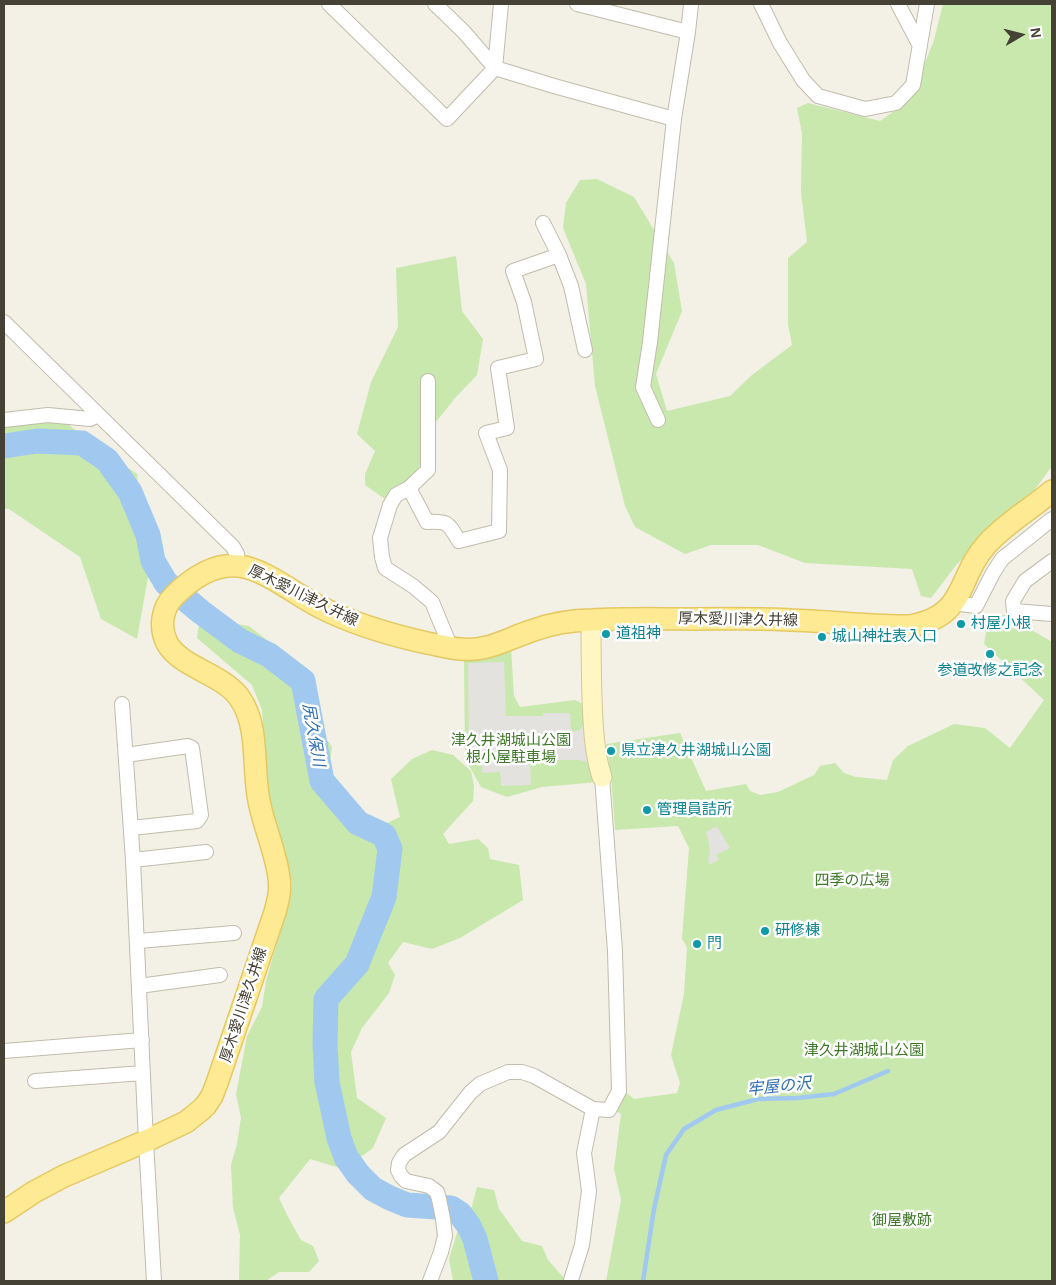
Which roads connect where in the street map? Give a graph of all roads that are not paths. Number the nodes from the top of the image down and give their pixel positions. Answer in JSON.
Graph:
{"nodes":[{"id":1,"x":329,"y":4,"type":"edge"},
{"id":2,"x":435,"y":4,"type":"edge"},
{"id":3,"x":501,"y":4,"type":"edge"},
{"id":4,"x":691,"y":4,"type":"edge"},
{"id":5,"x":761,"y":4,"type":"edge"},
{"id":6,"x":898,"y":4,"type":"edge"},
{"id":7,"x":927,"y":4,"type":"edge"},
{"id":8,"x":586,"y":5,"type":"edge"},
{"id":9,"x":688,"y":32,"type":"junction"},
{"id":10,"x":919,"y":44,"type":"junction"},
{"id":11,"x":495,"y":68,"type":"junction"},
{"id":12,"x":674,"y":119,"type":"junction"},
{"id":13,"x":543,"y":223,"type":"dead end"},
{"id":14,"x":559,"y":255,"type":"junction"},
{"id":15,"x":4,"y":322,"type":"edge"},
{"id":16,"x":585,"y":350,"type":"dead end"},
{"id":17,"x":428,"y":381,"type":"dead end"},
{"id":18,"x":98,"y":416,"type":"junction"},
{"id":19,"x":4,"y":420,"type":"edge"},
{"id":20,"x":658,"y":420,"type":"dead end"},
{"id":21,"x":409,"y":488,"type":"junction"},
{"id":22,"x":1052,"y":491,"type":"edge"},
{"id":23,"x":1052,"y":519,"type":"edge"},
{"id":24,"x":1052,"y":561,"type":"edge"},
{"id":25,"x":238,"y":566,"type":"junction"},
{"id":26,"x":953,"y":604,"type":"junction"},
{"id":27,"x":1052,"y":614,"type":"edge"},
{"id":28,"x":591,"y":620,"type":"junction"},
{"id":29,"x":451,"y":648,"type":"junction"},
{"id":30,"x":122,"y":704,"type":"dead end"},
{"id":31,"x":126,"y":755,"type":"junction"},
{"id":32,"x":602,"y":770,"type":"joint"},
{"id":33,"x":131,"y":828,"type":"junction"},
{"id":34,"x":206,"y":852,"type":"dead end"},
{"id":35,"x":133,"y":860,"type":"junction"},
{"id":36,"x":234,"y":933,"type":"dead end"},
{"id":37,"x":138,"y":941,"type":"junction"},
{"id":38,"x":220,"y":975,"type":"dead end"},
{"id":39,"x":139,"y":986,"type":"junction"},
{"id":40,"x":142,"y":1040,"type":"junction"},
{"id":41,"x":4,"y":1051,"type":"edge"},
{"id":42,"x":143,"y":1072,"type":"junction"},
{"id":43,"x":35,"y":1081,"type":"dead end"},
{"id":44,"x":593,"y":1109,"type":"junction"},
{"id":45,"x":146,"y":1142,"type":"junction"},
{"id":46,"x":4,"y":1212,"type":"edge"},
{"id":47,"x":571,"y":1280,"type":"dead end"},
{"id":48,"x":154,"y":1281,"type":"edge"},
{"id":49,"x":430,"y":1281,"type":"edge"}],
"edges":[{"from":1,"to":11,"type":"street"},
{"from":2,"to":11,"type":"street"},
{"from":3,"to":11,"type":"street"},
{"from":4,"to":9,"type":"street"},
{"from":5,"to":10,"type":"street"},
{"from":6,"to":10,"type":"street"},
{"from":7,"to":10,"type":"street"},
{"from":8,"to":9,"type":"street"},
{"from":9,"to":12,"type":"street"},
{"from":11,"to":12,"type":"street"},
{"from":12,"to":20,"type":"street"},
{"from":13,"to":14,"type":"street"},
{"from":14,"to":16,"type":"street"},
{"from":14,"to":21,"type":"street"},
{"from":15,"to":18,"type":"street"},
{"from":17,"to":21,"type":"street"},
{"from":18,"to":19,"type":"street"},
{"from":18,"to":25,"type":"street"},
{"from":21,"to":29,"type":"street"},
{"from":22,"to":26,"type":"main road","name":"厚木愛川津久井線"},
{"from":23,"to":26,"type":"street"},
{"from":24,"to":27,"type":"street"},
{"from":25,"to":29,"type":"main road","name":"厚木愛川津久井線"},
{"from":25,"to":45,"type":"main road","name":"厚木愛川津久井線"},
{"from":26,"to":28,"type":"main road","name":"厚木愛川津久井線"},
{"from":28,"to":29,"type":"main road","name":"厚木愛川津久井線"},
{"from":28,"to":32,"type":"street"},
{"from":30,"to":31,"type":"street"},
{"from":31,"to":33,"type":"street"},
{"from":31,"to":33,"type":"street"},
{"from":32,"to":44,"type":"street"},
{"from":33,"to":35,"type":"street"},
{"from":34,"to":35,"type":"street"},
{"from":35,"to":37,"type":"street"},
{"from":36,"to":37,"type":"street"},
{"from":37,"to":39,"type":"street"},
{"from":38,"to":39,"type":"street"},
{"from":39,"to":40,"type":"street"},
{"from":40,"to":41,"type":"street"},
{"from":40,"to":42,"type":"street"},
{"from":42,"to":43,"type":"street"},
{"from":42,"to":45,"type":"street"},
{"from":44,"to":47,"type":"street"},
{"from":44,"to":49,"type":"street"},
{"from":45,"to":46,"type":"main road","name":"厚木愛川津久井線"},
{"from":45,"to":48,"type":"street"}]}
